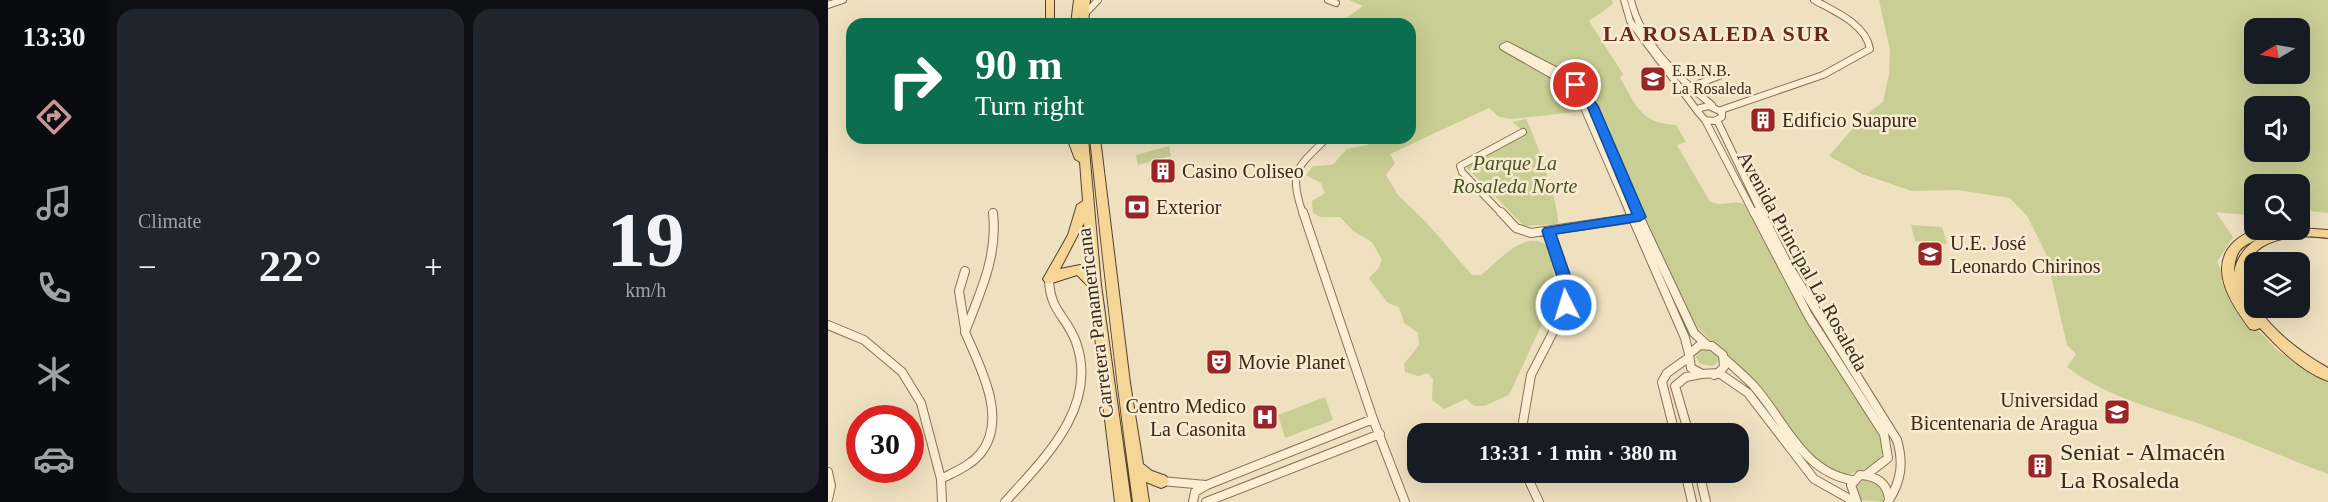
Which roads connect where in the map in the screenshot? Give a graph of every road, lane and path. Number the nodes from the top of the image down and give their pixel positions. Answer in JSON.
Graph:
{"nodes":[{"id":1,"x":843,"y":0,"type":"edge"},
{"id":2,"x":1050,"y":0,"type":"edge"},
{"id":3,"x":1078,"y":0,"type":"edge"},
{"id":4,"x":1092,"y":0,"type":"edge"},
{"id":5,"x":1328,"y":0,"type":"edge"},
{"id":6,"x":1624,"y":0,"type":"edge"},
{"id":7,"x":1631,"y":0,"type":"edge"},
{"id":8,"x":1814,"y":0,"type":"edge"},
{"id":9,"x":1336,"y":3,"type":"dead end"},
{"id":10,"x":828,"y":5,"type":"edge"},
{"id":11,"x":1050,"y":18,"type":"edge"},
{"id":12,"x":1076,"y":18,"type":"edge"},
{"id":13,"x":1085,"y":18,"type":"edge"},
{"id":14,"x":1719,"y":76,"type":"dead end"},
{"id":15,"x":1690,"y":87,"type":"junction"},
{"id":16,"x":1713,"y":106,"type":"junction"},
{"id":17,"x":1721,"y":110,"type":"junction"},
{"id":18,"x":1698,"y":112,"type":"junction"},
{"id":19,"x":1705,"y":120,"type":"junction"},
{"id":20,"x":1717,"y":120,"type":"junction"},
{"id":21,"x":1595,"y":123,"type":"junction"},
{"id":22,"x":1523,"y":132,"type":"dead end"},
{"id":23,"x":1074,"y":144,"type":"edge"},
{"id":24,"x":1084,"y":144,"type":"edge"},
{"id":25,"x":1096,"y":144,"type":"edge"},
{"id":26,"x":1321,"y":144,"type":"edge"},
{"id":27,"x":1087,"y":182,"type":"junction"},
{"id":28,"x":993,"y":213,"type":"dead end"},
{"id":29,"x":1635,"y":218,"type":"junction"},
{"id":30,"x":2310,"y":226,"type":"edge"},
{"id":31,"x":2328,"y":227,"type":"edge"},
{"id":32,"x":1549,"y":231,"type":"junction"},
{"id":33,"x":2328,"y":234,"type":"edge"},
{"id":34,"x":2246,"y":240,"type":"edge"},
{"id":35,"x":965,"y":271,"type":"dead end"},
{"id":36,"x":1050,"y":279,"type":"junction"},
{"id":37,"x":1095,"y":285,"type":"junction"},
{"id":38,"x":1680,"y":302,"type":"junction"},
{"id":39,"x":1670,"y":305,"type":"junction"},
{"id":40,"x":828,"y":325,"type":"edge"},
{"id":41,"x":965,"y":332,"type":"junction"},
{"id":42,"x":1707,"y":345,"type":"junction"},
{"id":43,"x":1688,"y":356,"type":"junction"},
{"id":44,"x":1725,"y":359,"type":"junction"},
{"id":45,"x":1702,"y":374,"type":"junction"},
{"id":46,"x":1714,"y":375,"type":"junction"},
{"id":47,"x":2328,"y":375,"type":"edge"},
{"id":48,"x":2328,"y":382,"type":"edge"},
{"id":49,"x":1373,"y":419,"type":"junction"},
{"id":50,"x":1523,"y":423,"type":"edge"},
{"id":51,"x":1672,"y":423,"type":"edge"},
{"id":52,"x":1686,"y":423,"type":"edge"},
{"id":53,"x":1380,"y":434,"type":"junction"},
{"id":54,"x":1278,"y":458,"type":"junction"},
{"id":55,"x":1134,"y":467,"type":"junction"},
{"id":56,"x":1284,"y":471,"type":"junction"},
{"id":57,"x":828,"y":472,"type":"edge"},
{"id":58,"x":1866,"y":475,"type":"junction"},
{"id":59,"x":941,"y":479,"type":"junction"},
{"id":60,"x":1852,"y":480,"type":"junction"},
{"id":61,"x":1161,"y":481,"type":"joint"},
{"id":62,"x":1530,"y":483,"type":"edge"},
{"id":63,"x":1688,"y":483,"type":"edge"},
{"id":64,"x":1702,"y":483,"type":"edge"},
{"id":65,"x":1207,"y":485,"type":"junction"},
{"id":66,"x":828,"y":499,"type":"edge"},
{"id":67,"x":1211,"y":501,"type":"edge"},
{"id":68,"x":942,"y":502,"type":"edge"},
{"id":69,"x":1005,"y":502,"type":"edge"},
{"id":70,"x":1123,"y":502,"type":"edge"},
{"id":71,"x":1141,"y":502,"type":"edge"},
{"id":72,"x":1193,"y":502,"type":"edge"},
{"id":73,"x":1405,"y":502,"type":"edge"},
{"id":74,"x":1539,"y":502,"type":"edge"},
{"id":75,"x":1692,"y":502,"type":"edge"},
{"id":76,"x":1706,"y":502,"type":"edge"},
{"id":77,"x":1856,"y":502,"type":"edge"},
{"id":78,"x":1888,"y":502,"type":"edge"}],
"edges":[{"from":1,"to":10,"type":"street"},
{"from":2,"to":11,"type":"main road"},
{"from":3,"to":12,"type":"main road"},
{"from":4,"to":13,"type":"main road"},
{"from":5,"to":9,"type":"street"},
{"from":6,"to":18,"type":"street"},
{"from":7,"to":15,"type":"street"},
{"from":8,"to":17,"type":"street"},
{"from":14,"to":15,"type":"street"},
{"from":15,"to":16,"type":"street"},
{"from":16,"to":17,"type":"street"},
{"from":16,"to":18,"type":"street"},
{"from":17,"to":20,"type":"street"},
{"from":18,"to":19,"type":"street"},
{"from":19,"to":20,"type":"street"},
{"from":19,"to":58,"type":"street","name":"Avenida Principal La Rosaleda"},
{"from":20,"to":78,"type":"street","name":"Avenida Principal La Rosaleda"},
{"from":21,"to":21,"type":"street"},
{"from":21,"to":29,"type":"street"},
{"from":22,"to":32,"type":"street"},
{"from":23,"to":27,"type":"main road"},
{"from":24,"to":27,"type":"main road","name":"Carretera Panamericana"},
{"from":25,"to":55,"type":"main road","name":"Carretera Panamericana"},
{"from":26,"to":49,"type":"street"},
{"from":27,"to":36,"type":"main road"},
{"from":27,"to":37,"type":"main road","name":"Carretera Panamericana"},
{"from":28,"to":41,"type":"street"},
{"from":29,"to":32,"type":"street"},
{"from":29,"to":38,"type":"street"},
{"from":29,"to":39,"type":"street"},
{"from":30,"to":31,"type":"main road"},
{"from":32,"to":50,"type":"street"},
{"from":33,"to":47,"type":"main road"},
{"from":34,"to":48,"type":"main road"},
{"from":35,"to":41,"type":"street"},
{"from":36,"to":37,"type":"main road"},
{"from":36,"to":69,"type":"street"},
{"from":37,"to":70,"type":"main road","name":"Carretera Panamericana"},
{"from":38,"to":39,"type":"street"},
{"from":38,"to":42,"type":"street"},
{"from":39,"to":43,"type":"street"},
{"from":40,"to":59,"type":"street"},
{"from":41,"to":59,"type":"street"},
{"from":42,"to":43,"type":"street"},
{"from":42,"to":44,"type":"street"},
{"from":43,"to":45,"type":"street"},
{"from":43,"to":51,"type":"street"},
{"from":44,"to":46,"type":"street"},
{"from":44,"to":60,"type":"street"},
{"from":45,"to":46,"type":"street"},
{"from":45,"to":52,"type":"street"},
{"from":46,"to":77,"type":"street"},
{"from":49,"to":53,"type":"street"},
{"from":49,"to":54,"type":"street"},
{"from":53,"to":56,"type":"street"},
{"from":53,"to":73,"type":"street"},
{"from":54,"to":56,"type":"street"},
{"from":54,"to":65,"type":"street"},
{"from":55,"to":61,"type":"main road"},
{"from":55,"to":71,"type":"main road","name":"Carretera Panamericana"},
{"from":56,"to":67,"type":"street"},
{"from":57,"to":66,"type":"street"},
{"from":58,"to":60,"type":"street"},
{"from":58,"to":78,"type":"street"},
{"from":59,"to":68,"type":"street"},
{"from":60,"to":77,"type":"street"},
{"from":61,"to":65,"type":"street"},
{"from":62,"to":74,"type":"street"},
{"from":63,"to":75,"type":"street"},
{"from":64,"to":76,"type":"street"},
{"from":65,"to":72,"type":"street"}]}
